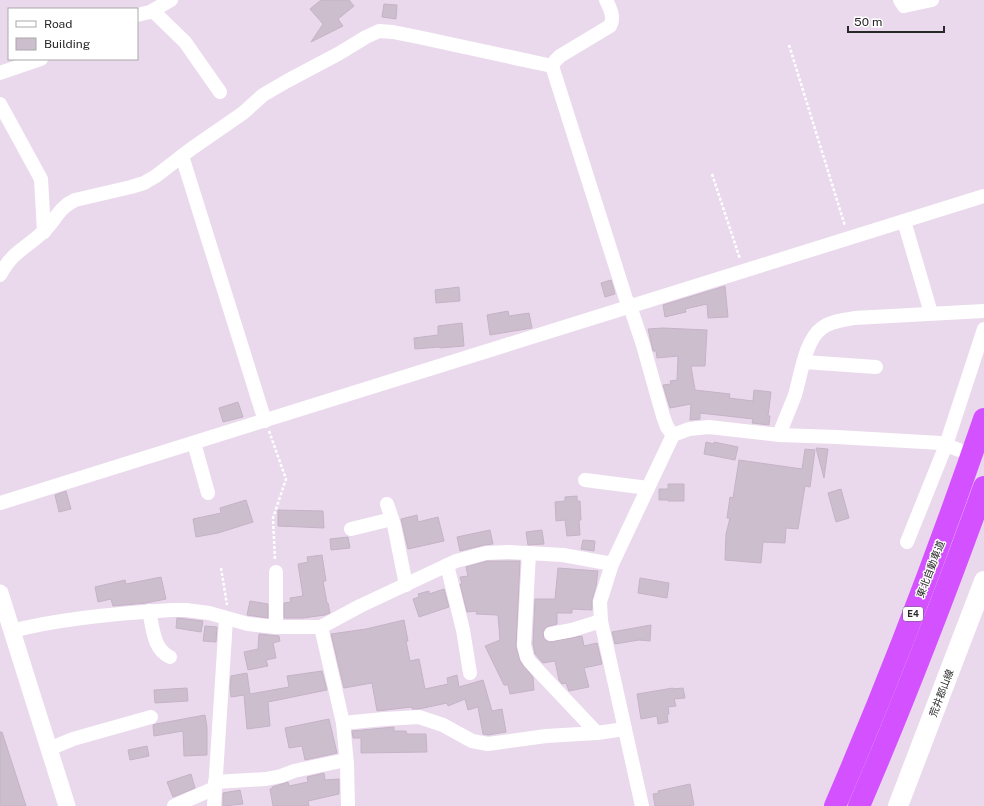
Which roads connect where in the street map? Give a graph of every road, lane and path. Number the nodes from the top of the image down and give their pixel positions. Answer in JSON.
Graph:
{"nodes":[{"id":1,"x":171,"y":0,"type":"edge"},
{"id":2,"x":606,"y":0,"type":"edge"},
{"id":3,"x":900,"y":0,"type":"edge"},
{"id":4,"x":932,"y":0,"type":"edge"},
{"id":5,"x":152,"y":10,"type":"junction"},
{"id":6,"x":138,"y":16,"type":"edge"},
{"id":7,"x":789,"y":45,"type":"dead end"},
{"id":8,"x":38,"y":60,"type":"edge"},
{"id":9,"x":552,"y":66,"type":"junction"},
{"id":10,"x":0,"y":73,"type":"edge"},
{"id":11,"x":220,"y":92,"type":"dead end"},
{"id":12,"x":0,"y":104,"type":"edge"},
{"id":13,"x":182,"y":156,"type":"junction"},
{"id":14,"x":712,"y":174,"type":"dead end"},
{"id":15,"x":984,"y":196,"type":"edge"},
{"id":16,"x":904,"y":221,"type":"junction"},
{"id":17,"x":44,"y":232,"type":"junction"},
{"id":18,"x":848,"y":238,"type":"junction"},
{"id":19,"x":744,"y":271,"type":"junction"},
{"id":20,"x":0,"y":275,"type":"edge"},
{"id":21,"x":630,"y":306,"type":"junction"},
{"id":22,"x":984,"y":311,"type":"edge"},
{"id":23,"x":931,"y":313,"type":"junction"},
{"id":24,"x":984,"y":329,"type":"edge"},
{"id":25,"x":804,"y":362,"type":"junction"},
{"id":26,"x":876,"y":367,"type":"dead end"},
{"id":27,"x":984,"y":420,"type":"edge"},
{"id":28,"x":265,"y":421,"type":"junction"},
{"id":29,"x":673,"y":435,"type":"junction"},
{"id":30,"x":779,"y":435,"type":"junction"},
{"id":31,"x":194,"y":443,"type":"junction"},
{"id":32,"x":952,"y":447,"type":"junction"},
{"id":33,"x":585,"y":480,"type":"dead end"},
{"id":34,"x":984,"y":487,"type":"edge"},
{"id":35,"x":648,"y":488,"type":"junction"},
{"id":36,"x":208,"y":493,"type":"dead end"},
{"id":37,"x":0,"y":503,"type":"edge"},
{"id":38,"x":387,"y":504,"type":"dead end"},
{"id":39,"x":392,"y":520,"type":"junction"},
{"id":40,"x":351,"y":529,"type":"dead end"},
{"id":41,"x":907,"y":542,"type":"dead end"},
{"id":42,"x":529,"y":553,"type":"junction"},
{"id":43,"x":612,"y":564,"type":"junction"},
{"id":44,"x":447,"y":565,"type":"junction"},
{"id":45,"x":221,"y":568,"type":"dead end"},
{"id":46,"x":276,"y":572,"type":"joint"},
{"id":47,"x":984,"y":581,"type":"edge"},
{"id":48,"x":406,"y":585,"type":"junction"},
{"id":49,"x":0,"y":593,"type":"edge"},
{"id":50,"x":149,"y":611,"type":"junction"},
{"id":51,"x":228,"y":619,"type":"junction"},
{"id":52,"x":601,"y":621,"type":"junction"},
{"id":53,"x":321,"y":626,"type":"junction"},
{"id":54,"x":276,"y":627,"type":"junction"},
{"id":55,"x":12,"y":631,"type":"junction"},
{"id":56,"x":551,"y":634,"type":"dead end"},
{"id":57,"x":170,"y":657,"type":"dead end"},
{"id":58,"x":470,"y":673,"type":"dead end"},
{"id":59,"x":151,"y":717,"type":"dead end"},
{"id":60,"x":343,"y":724,"type":"junction"},
{"id":61,"x":625,"y":729,"type":"junction"},
{"id":62,"x":597,"y":733,"type":"junction"},
{"id":63,"x":49,"y":749,"type":"junction"},
{"id":64,"x":346,"y":760,"type":"junction"},
{"id":65,"x":215,"y":785,"type":"junction"},
{"id":66,"x":67,"y":806,"type":"edge"},
{"id":67,"x":174,"y":806,"type":"edge"},
{"id":68,"x":214,"y":806,"type":"edge"},
{"id":69,"x":348,"y":806,"type":"edge"},
{"id":70,"x":642,"y":806,"type":"edge"},
{"id":71,"x":835,"y":806,"type":"edge"},
{"id":72,"x":859,"y":806,"type":"edge"},
{"id":73,"x":898,"y":806,"type":"edge"}],
"edges":[{"from":1,"to":5,"type":"street"},
{"from":2,"to":9,"type":"street"},
{"from":3,"to":4,"type":"street"},
{"from":5,"to":6,"type":"street"},
{"from":5,"to":11,"type":"street"},
{"from":7,"to":18,"type":"path"},
{"from":8,"to":10,"type":"street"},
{"from":9,"to":13,"type":"street"},
{"from":9,"to":21,"type":"street"},
{"from":12,"to":17,"type":"street"},
{"from":13,"to":17,"type":"street"},
{"from":13,"to":28,"type":"street"},
{"from":14,"to":19,"type":"path"},
{"from":15,"to":16,"type":"street"},
{"from":16,"to":18,"type":"street"},
{"from":16,"to":23,"type":"street"},
{"from":17,"to":20,"type":"street"},
{"from":18,"to":19,"type":"street"},
{"from":19,"to":21,"type":"street"},
{"from":21,"to":28,"type":"street"},
{"from":21,"to":29,"type":"street"},
{"from":22,"to":23,"type":"street"},
{"from":23,"to":25,"type":"street"},
{"from":24,"to":32,"type":"street"},
{"from":25,"to":26,"type":"street"},
{"from":25,"to":30,"type":"street"},
{"from":27,"to":71,"type":"highway","name":"東北自動車道","number":"E4"},
{"from":28,"to":31,"type":"street"},
{"from":28,"to":46,"type":"path"},
{"from":29,"to":30,"type":"street"},
{"from":29,"to":35,"type":"street"},
{"from":30,"to":32,"type":"street"},
{"from":31,"to":36,"type":"street"},
{"from":31,"to":37,"type":"street"},
{"from":32,"to":41,"type":"street"},
{"from":33,"to":35,"type":"street"},
{"from":34,"to":72,"type":"highway","number":"E4"},
{"from":35,"to":43,"type":"street"},
{"from":38,"to":39,"type":"street"},
{"from":39,"to":40,"type":"street"},
{"from":39,"to":48,"type":"street"},
{"from":42,"to":43,"type":"street"},
{"from":42,"to":44,"type":"street"},
{"from":42,"to":62,"type":"street"},
{"from":43,"to":52,"type":"street"},
{"from":44,"to":48,"type":"street"},
{"from":44,"to":58,"type":"street"},
{"from":45,"to":51,"type":"path"},
{"from":46,"to":54,"type":"street"},
{"from":47,"to":73,"type":"main road","name":"荒井郡山線"},
{"from":48,"to":53,"type":"street"},
{"from":49,"to":55,"type":"street"},
{"from":50,"to":51,"type":"street"},
{"from":50,"to":55,"type":"street"},
{"from":50,"to":57,"type":"street"},
{"from":51,"to":54,"type":"street"},
{"from":51,"to":65,"type":"street"},
{"from":52,"to":56,"type":"street"},
{"from":52,"to":61,"type":"street"},
{"from":53,"to":54,"type":"street"},
{"from":53,"to":60,"type":"street"},
{"from":55,"to":63,"type":"street"},
{"from":59,"to":63,"type":"street"},
{"from":60,"to":62,"type":"street"},
{"from":60,"to":64,"type":"street"},
{"from":61,"to":62,"type":"street"},
{"from":61,"to":70,"type":"street"},
{"from":63,"to":66,"type":"street"},
{"from":64,"to":65,"type":"street"},
{"from":64,"to":69,"type":"street"},
{"from":65,"to":67,"type":"street"},
{"from":65,"to":68,"type":"street"}]}
